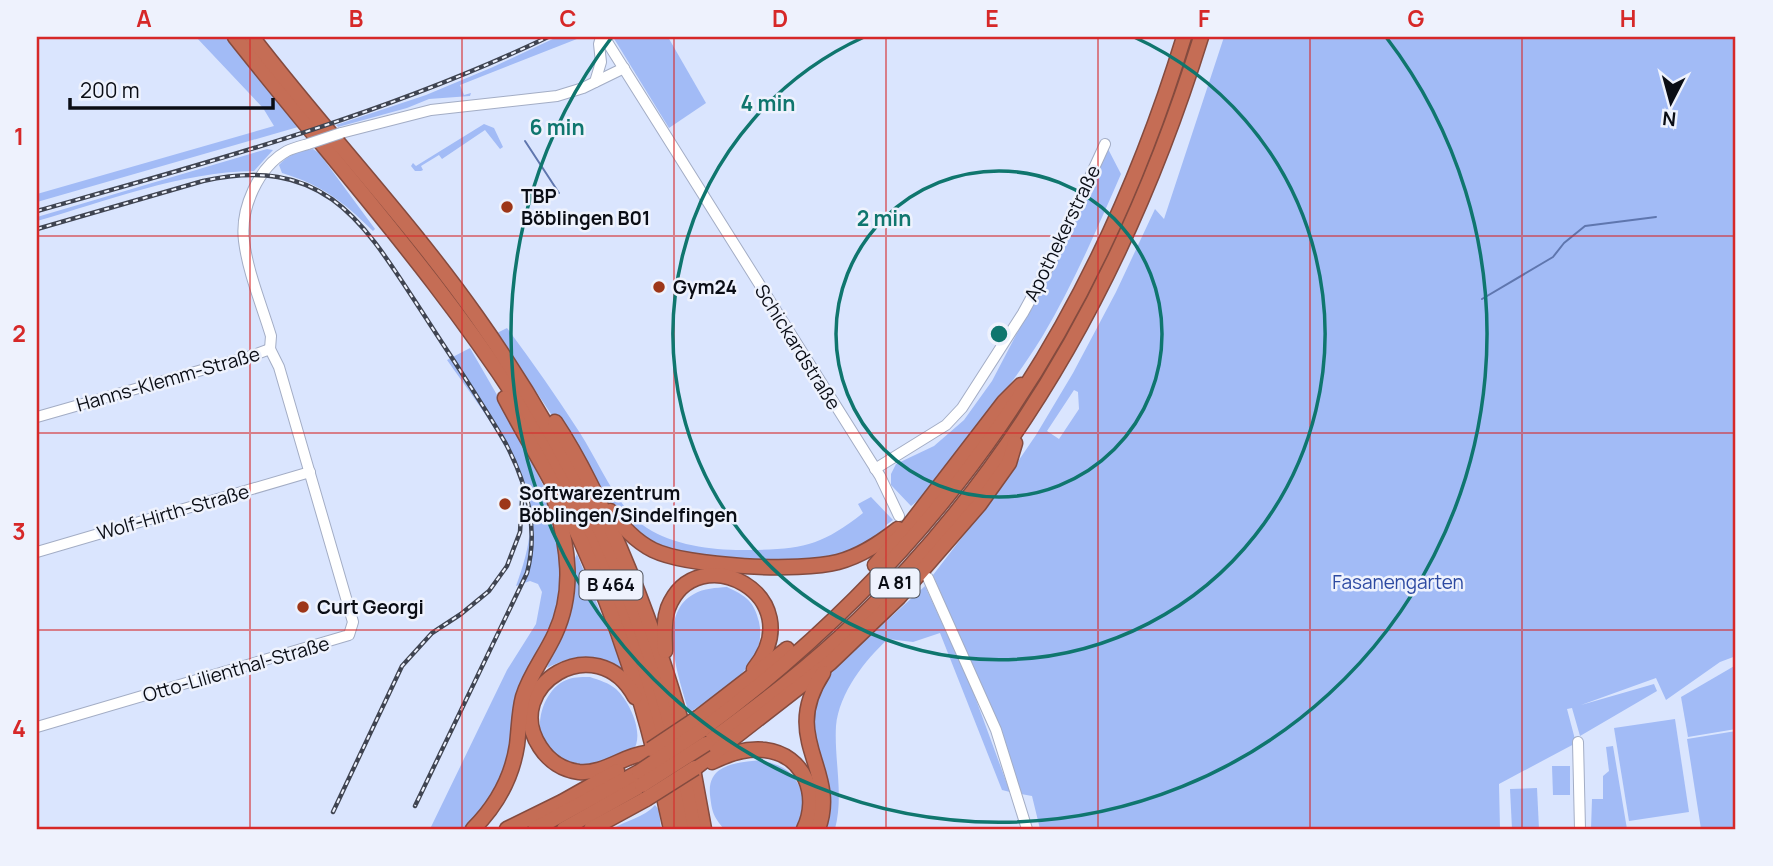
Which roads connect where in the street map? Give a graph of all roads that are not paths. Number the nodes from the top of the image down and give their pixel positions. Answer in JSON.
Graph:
{"nodes":[{"id":1,"x":235,"y":37,"type":"edge"},
{"id":2,"x":252,"y":37,"type":"edge"},
{"id":3,"x":602,"y":37,"type":"edge"},
{"id":4,"x":1184,"y":37,"type":"edge"},
{"id":5,"x":1201,"y":37,"type":"edge"},
{"id":6,"x":624,"y":68,"type":"junction"},
{"id":7,"x":595,"y":82,"type":"junction"},
{"id":8,"x":1105,"y":144,"type":"dead end"},
{"id":9,"x":270,"y":349,"type":"junction"},
{"id":10,"x":491,"y":362,"type":"junction"},
{"id":11,"x":509,"y":363,"type":"junction"},
{"id":12,"x":1038,"y":371,"type":"junction"},
{"id":13,"x":37,"y":417,"type":"edge"},
{"id":14,"x":1022,"y":425,"type":"junction"},
{"id":15,"x":875,"y":469,"type":"junction"},
{"id":16,"x":310,"y":472,"type":"junction"},
{"id":17,"x":549,"y":481,"type":"junction"},
{"id":18,"x":596,"y":493,"type":"junction"},
{"id":19,"x":921,"y":510,"type":"junction"},
{"id":20,"x":899,"y":516,"type":"dead end"},
{"id":21,"x":37,"y":552,"type":"edge"},
{"id":22,"x":928,"y":578,"type":"dead end"},
{"id":23,"x":830,"y":663,"type":"junction"},
{"id":24,"x":665,"y":667,"type":"junction"},
{"id":25,"x":734,"y":691,"type":"junction"},
{"id":26,"x":643,"y":711,"type":"junction"},
{"id":27,"x":37,"y":727,"type":"edge"},
{"id":28,"x":705,"y":742,"type":"junction"},
{"id":29,"x":1578,"y":743,"type":"dead end"},
{"id":30,"x":642,"y":768,"type":"junction"},
{"id":31,"x":697,"y":787,"type":"junction"},
{"id":32,"x":596,"y":828,"type":"edge"},
{"id":33,"x":473,"y":829,"type":"edge"},
{"id":34,"x":507,"y":829,"type":"edge"},
{"id":35,"x":535,"y":829,"type":"edge"},
{"id":36,"x":564,"y":829,"type":"edge"},
{"id":37,"x":671,"y":829,"type":"edge"},
{"id":38,"x":681,"y":829,"type":"edge"},
{"id":39,"x":694,"y":829,"type":"edge"},
{"id":40,"x":704,"y":829,"type":"edge"},
{"id":41,"x":713,"y":829,"type":"edge"},
{"id":42,"x":804,"y":829,"type":"edge"},
{"id":43,"x":818,"y":829,"type":"edge"},
{"id":44,"x":1027,"y":829,"type":"edge"},
{"id":45,"x":1580,"y":829,"type":"edge"}],
"edges":[{"from":1,"to":10,"type":"highway","number":"B 464"},
{"from":2,"to":11,"type":"highway","number":"B 464"},
{"from":3,"to":6,"type":"street","name":"Schickardstraße"},
{"from":3,"to":7,"type":"street"},
{"from":4,"to":12,"type":"highway","number":"A 81"},
{"from":5,"to":14,"type":"highway","number":"A 81"},
{"from":6,"to":7,"type":"street","name":"Hanns-Klemm-Straße"},
{"from":6,"to":15,"type":"street","name":"Schickardstraße"},
{"from":7,"to":9,"type":"street","name":"Hanns-Klemm-Straße","bridge":true},
{"from":8,"to":15,"type":"street","name":"Apothekerstraße"},
{"from":9,"to":13,"type":"street","name":"Hanns-Klemm-Straße"},
{"from":9,"to":16,"type":"street","name":"Otto-Lilienthal-Straße"},
{"from":10,"to":17,"type":"highway","number":"B 464"},
{"from":10,"to":38,"type":"highway","number":"B 464"},
{"from":11,"to":18,"type":"highway","number":"B 464"},
{"from":11,"to":39,"type":"highway","number":"B 464"},
{"from":12,"to":19,"type":"highway"},
{"from":12,"to":28,"type":"highway","number":"A 81"},
{"from":14,"to":23,"type":"highway"},
{"from":14,"to":28,"type":"highway","number":"A 81"},
{"from":15,"to":20,"type":"street","name":"Schickardstraße"},
{"from":16,"to":21,"type":"street","name":"Wolf-Hirth-Straße"},
{"from":16,"to":27,"type":"street","name":"Otto-Lilienthal-Straße"},
{"from":17,"to":26,"type":"highway","number":"B 464"},
{"from":17,"to":33,"type":"highway"},
{"from":18,"to":19,"type":"highway"},
{"from":18,"to":24,"type":"highway","number":"B 464"},
{"from":19,"to":25,"type":"highway"},
{"from":22,"to":44,"type":"street"},
{"from":23,"to":28,"type":"highway"},
{"from":23,"to":43,"type":"highway"},
{"from":24,"to":25,"type":"highway"},
{"from":24,"to":31,"type":"highway","number":"B 464"},
{"from":25,"to":28,"type":"highway"},
{"from":26,"to":30,"type":"highway"},
{"from":26,"to":37,"type":"highway","number":"B 464"},
{"from":28,"to":30,"type":"highway","number":"A 81","bridge":true},
{"from":28,"to":30,"type":"highway","bridge":true},
{"from":28,"to":30,"type":"highway","bridge":true},
{"from":28,"to":42,"type":"highway"},
{"from":29,"to":45,"type":"street"},
{"from":30,"to":32,"type":"highway"},
{"from":30,"to":34,"type":"highway"},
{"from":30,"to":35,"type":"highway","number":"A 81"},
{"from":30,"to":36,"type":"highway","number":"A 81"},
{"from":31,"to":40,"type":"highway","number":"B 464"},
{"from":31,"to":41,"type":"highway"}]}
